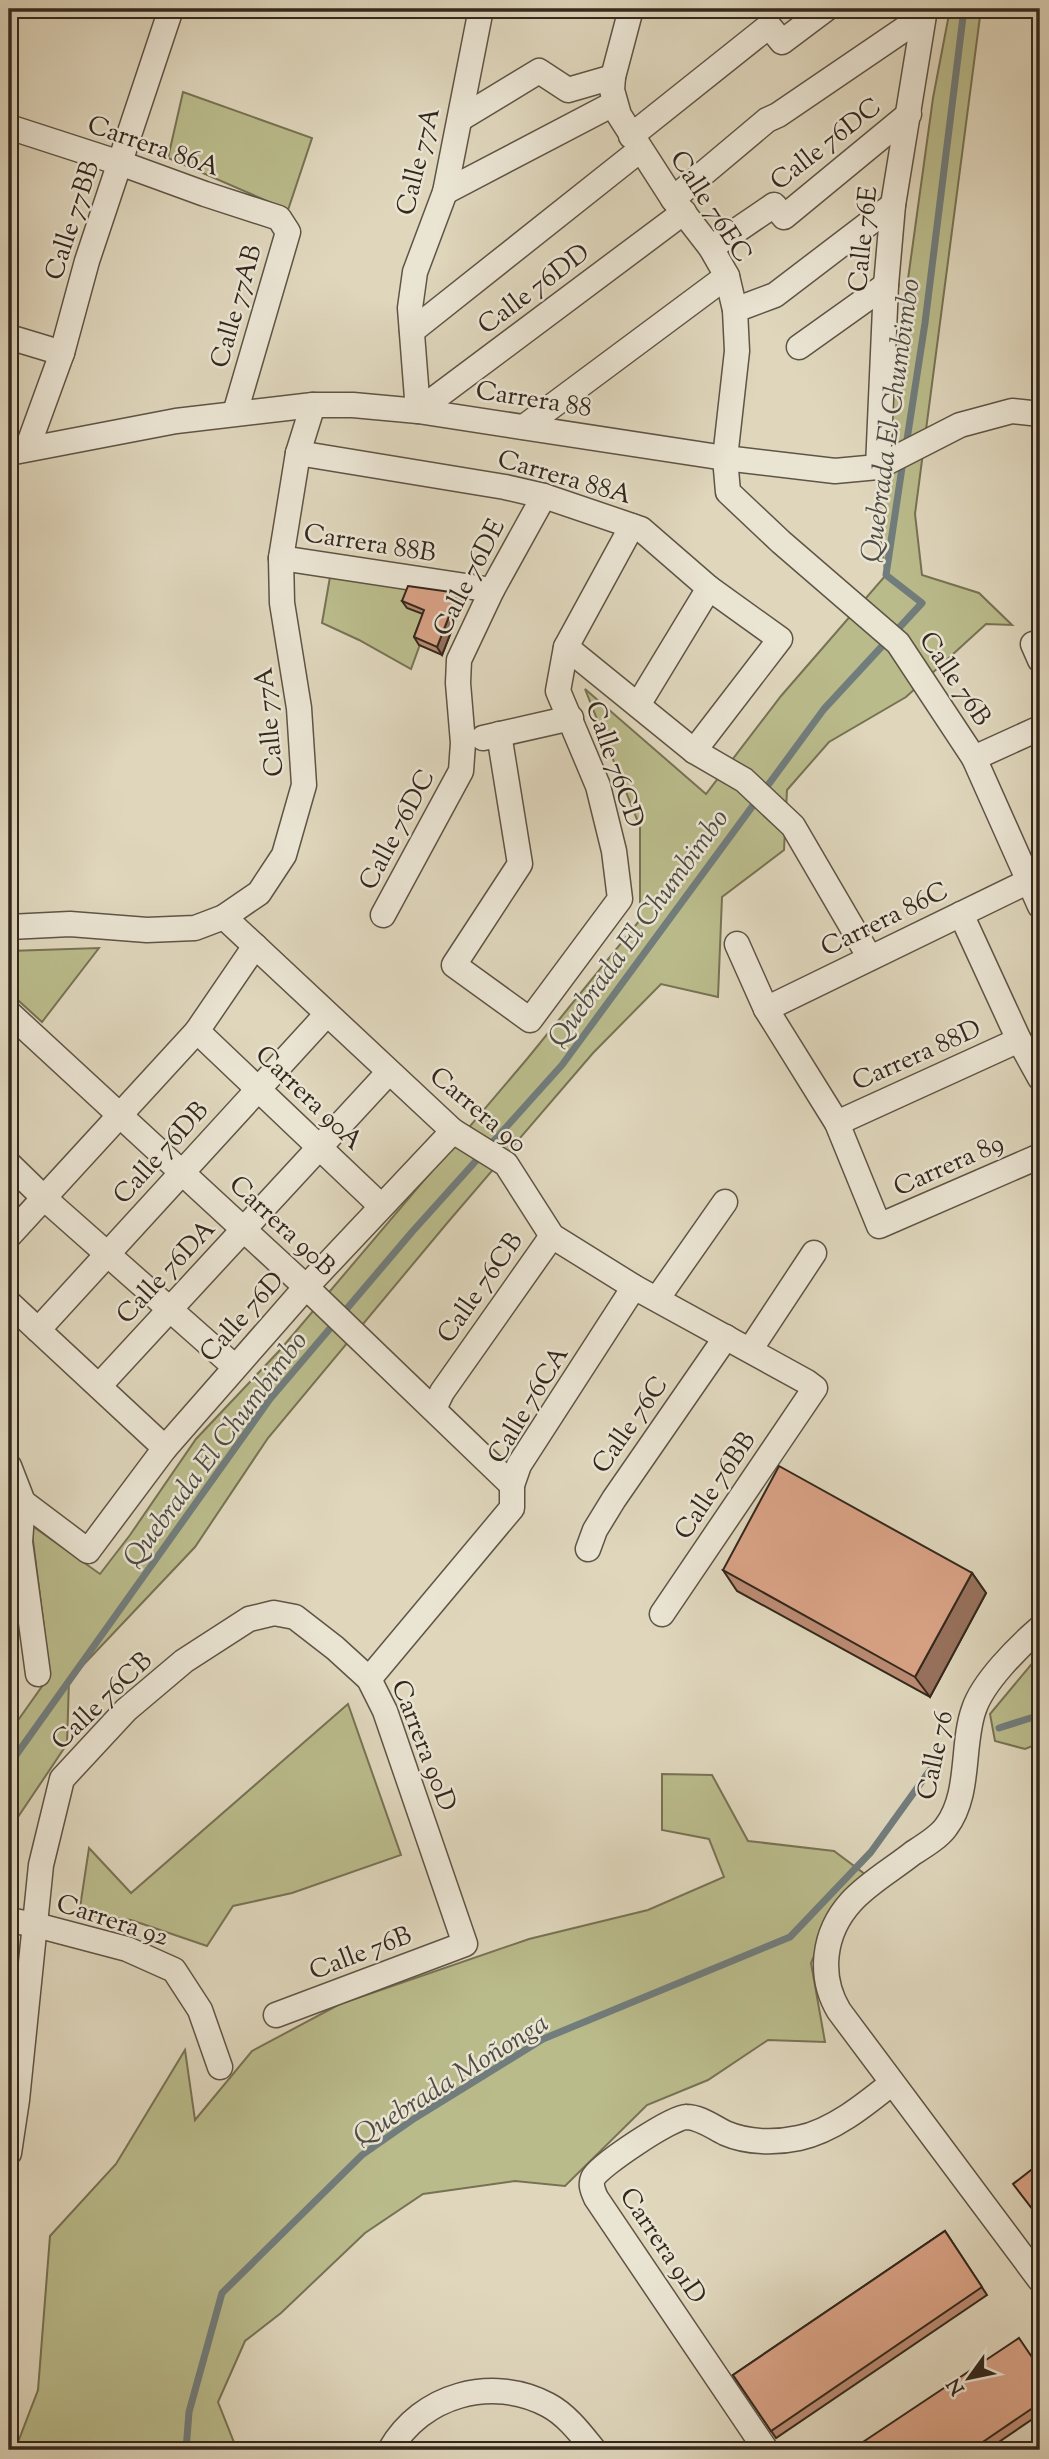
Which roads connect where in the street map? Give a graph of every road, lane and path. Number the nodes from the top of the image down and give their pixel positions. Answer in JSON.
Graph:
{"nodes":[{"id":1,"x":171,"y":9,"type":"edge"},
{"id":2,"x":481,"y":9,"type":"edge"},
{"id":3,"x":631,"y":9,"type":"edge"},
{"id":4,"x":826,"y":9,"type":"edge"},
{"id":5,"x":916,"y":12,"type":"edge"},
{"id":6,"x":613,"y":77,"type":"junction"},
{"id":7,"x":615,"y":103,"type":"junction"},
{"id":8,"x":909,"y":114,"type":"junction"},
{"id":9,"x":460,"y":118,"type":"junction"},
{"id":10,"x":9,"y":127,"type":"edge"},
{"id":11,"x":635,"y":143,"type":"junction"},
{"id":12,"x":120,"y":163,"type":"junction"},
{"id":13,"x":445,"y":192,"type":"junction"},
{"id":14,"x":893,"y":205,"type":"junction"},
{"id":15,"x":678,"y":206,"type":"junction"},
{"id":16,"x":279,"y":218,"type":"joint"},
{"id":17,"x":711,"y":248,"type":"junction"},
{"id":18,"x":727,"y":276,"type":"junction"},
{"id":19,"x":886,"y":285,"type":"junction"},
{"id":20,"x":735,"y":310,"type":"junction"},
{"id":21,"x":412,"y":331,"type":"junction"},
{"id":22,"x":9,"y":337,"type":"edge"},
{"id":23,"x":800,"y":347,"type":"dead end"},
{"id":24,"x":62,"y":353,"type":"junction"},
{"id":25,"x":313,"y":405,"type":"junction"},
{"id":26,"x":418,"y":411,"type":"junction"},
{"id":27,"x":235,"y":413,"type":"junction"},
{"id":28,"x":1040,"y":414,"type":"edge"},
{"id":29,"x":524,"y":426,"type":"junction"},
{"id":30,"x":18,"y":451,"type":"edge"},
{"id":31,"x":298,"y":453,"type":"junction"},
{"id":32,"x":725,"y":458,"type":"junction"},
{"id":33,"x":897,"y":458,"type":"junction"},
{"id":34,"x":544,"y":496,"type":"junction"},
{"id":35,"x":632,"y":526,"type":"junction"},
{"id":36,"x":281,"y":558,"type":"junction"},
{"id":37,"x":709,"y":588,"type":"junction"},
{"id":38,"x":492,"y":590,"type":"junction"},
{"id":39,"x":566,"y":647,"type":"junction"},
{"id":40,"x":638,"y":705,"type":"junction"},
{"id":41,"x":571,"y":718,"type":"junction"},
{"id":42,"x":1040,"y":728,"type":"edge"},
{"id":43,"x":499,"y":734,"type":"junction"},
{"id":44,"x":463,"y":743,"type":"junction"},
{"id":45,"x":694,"y":751,"type":"junction"},
{"id":46,"x":974,"y":758,"type":"junction"},
{"id":47,"x":461,"y":771,"type":"joint"},
{"id":48,"x":1029,"y":881,"type":"junction"},
{"id":49,"x":1040,"y":906,"type":"edge"},
{"id":50,"x":961,"y":914,"type":"junction"},
{"id":51,"x":383,"y":915,"type":"dead end"},
{"id":52,"x":225,"y":917,"type":"junction"},
{"id":53,"x":9,"y":927,"type":"edge"},
{"id":54,"x":737,"y":944,"type":"dead end"},
{"id":55,"x":255,"y":946,"type":"junction"},
{"id":56,"x":870,"y":958,"type":"junction"},
{"id":57,"x":766,"y":1009,"type":"junction"},
{"id":58,"x":9,"y":1013,"type":"edge"},
{"id":59,"x":327,"y":1013,"type":"junction"},
{"id":60,"x":197,"y":1031,"type":"junction"},
{"id":61,"x":1019,"y":1040,"type":"junction"},
{"id":62,"x":389,"y":1072,"type":"junction"},
{"id":63,"x":1040,"y":1078,"type":"edge"},
{"id":64,"x":258,"y":1089,"type":"junction"},
{"id":65,"x":120,"y":1116,"type":"junction"},
{"id":66,"x":837,"y":1123,"type":"junction"},
{"id":67,"x":453,"y":1130,"type":"junction"},
{"id":68,"x":319,"y":1147,"type":"junction"},
{"id":69,"x":1040,"y":1156,"type":"edge"},
{"id":70,"x":9,"y":1164,"type":"edge"},
{"id":71,"x":182,"y":1173,"type":"junction"},
{"id":72,"x":44,"y":1198,"type":"junction"},
{"id":73,"x":725,"y":1202,"type":"dead end"},
{"id":74,"x":381,"y":1206,"type":"junction"},
{"id":75,"x":243,"y":1230,"type":"junction"},
{"id":76,"x":9,"y":1236,"type":"edge"},
{"id":77,"x":552,"y":1236,"type":"junction"},
{"id":78,"x":814,"y":1253,"type":"dead end"},
{"id":79,"x":108,"y":1254,"type":"junction"},
{"id":80,"x":306,"y":1287,"type":"junction"},
{"id":81,"x":635,"y":1287,"type":"junction"},
{"id":82,"x":657,"y":1299,"type":"junction"},
{"id":83,"x":9,"y":1304,"type":"edge"},
{"id":84,"x":169,"y":1310,"type":"junction"},
{"id":85,"x":38,"y":1331,"type":"junction"},
{"id":86,"x":726,"y":1337,"type":"junction"},
{"id":87,"x":750,"y":1350,"type":"junction"},
{"id":88,"x":235,"y":1367,"type":"junction"},
{"id":89,"x":99,"y":1386,"type":"junction"},
{"id":90,"x":815,"y":1388,"type":"joint"},
{"id":91,"x":434,"y":1409,"type":"junction"},
{"id":92,"x":165,"y":1448,"type":"junction"},
{"id":93,"x":9,"y":1466,"type":"edge"},
{"id":94,"x":512,"y":1485,"type":"junction"},
{"id":95,"x":23,"y":1502,"type":"junction"},
{"id":96,"x":588,"y":1549,"type":"dead end"},
{"id":97,"x":274,"y":1613,"type":"joint"},
{"id":98,"x":663,"y":1614,"type":"dead end"},
{"id":99,"x":1040,"y":1628,"type":"edge"},
{"id":100,"x":38,"y":1674,"type":"dead end"},
{"id":101,"x":369,"y":1679,"type":"junction"},
{"id":102,"x":9,"y":1920,"type":"edge"},
{"id":103,"x":36,"y":1925,"type":"junction"},
{"id":104,"x":465,"y":1944,"type":"joint"},
{"id":105,"x":276,"y":2015,"type":"dead end"},
{"id":106,"x":220,"y":2067,"type":"dead end"},
{"id":107,"x":892,"y":2084,"type":"junction"},
{"id":108,"x":9,"y":2153,"type":"edge"},
{"id":109,"x":1040,"y":2280,"type":"edge"},
{"id":110,"x":390,"y":2450,"type":"edge"},
{"id":111,"x":594,"y":2450,"type":"edge"},
{"id":112,"x":766,"y":2450,"type":"edge"}],
"edges":[{"from":1,"to":12,"type":"street","name":"Calle 77BB"},
{"from":2,"to":9,"type":"street","name":"Calle 77A"},
{"from":3,"to":6,"type":"street","name":"Calle 76EC"},
{"from":4,"to":11,"type":"street"},
{"from":5,"to":8,"type":"street","name":"Calle 76E"},
{"from":5,"to":15,"type":"street","name":"Calle 76DD"},
{"from":6,"to":7,"type":"street","name":"Calle 76EC"},
{"from":6,"to":9,"type":"street"},
{"from":7,"to":11,"type":"street","name":"Calle 76EC"},
{"from":7,"to":13,"type":"street"},
{"from":8,"to":14,"type":"street","name":"Calle 76E"},
{"from":8,"to":17,"type":"street","name":"Calle 76DC"},
{"from":9,"to":13,"type":"street","name":"Calle 77A"},
{"from":10,"to":12,"type":"street","name":"Carrera 86A"},
{"from":11,"to":15,"type":"street","name":"Calle 76EC"},
{"from":11,"to":21,"type":"street"},
{"from":12,"to":16,"type":"street","name":"Carrera 86A"},
{"from":12,"to":24,"type":"street","name":"Calle 77BB"},
{"from":13,"to":21,"type":"street","name":"Calle 77A"},
{"from":14,"to":19,"type":"street","name":"Calle 76E"},
{"from":14,"to":20,"type":"street"},
{"from":15,"to":17,"type":"street","name":"Calle 76EC"},
{"from":15,"to":26,"type":"street","name":"Calle 76DD"},
{"from":16,"to":27,"type":"street","name":"Calle 77AB"},
{"from":17,"to":18,"type":"street","name":"Calle 76EC"},
{"from":18,"to":20,"type":"street","name":"Calle 76EC"},
{"from":18,"to":29,"type":"street"},
{"from":19,"to":23,"type":"street"},
{"from":19,"to":33,"type":"street","name":"Calle 76E"},
{"from":20,"to":32,"type":"street","name":"Calle 76EC"},
{"from":21,"to":26,"type":"street","name":"Calle 77A"},
{"from":22,"to":24,"type":"street"},
{"from":24,"to":30,"type":"street","name":"Calle 77BB"},
{"from":25,"to":26,"type":"street","name":"Carrera 88"},
{"from":25,"to":27,"type":"street","name":"Carrera 88"},
{"from":25,"to":31,"type":"street","name":"Calle 77A"},
{"from":26,"to":29,"type":"street","name":"Carrera 88"},
{"from":27,"to":30,"type":"street","name":"Carrera 88"},
{"from":28,"to":33,"type":"street","name":"Carrera 88"},
{"from":29,"to":32,"type":"street","name":"Carrera 88"},
{"from":31,"to":34,"type":"street","name":"Carrera 88A"},
{"from":31,"to":36,"type":"street","name":"Calle 77A"},
{"from":32,"to":33,"type":"street","name":"Carrera 88"},
{"from":32,"to":46,"type":"street","name":"Calle 76B"},
{"from":34,"to":35,"type":"street","name":"Carrera 88A"},
{"from":34,"to":38,"type":"street","name":"Calle 76DE"},
{"from":35,"to":37,"type":"street","name":"Carrera 88A"},
{"from":35,"to":39,"type":"street"},
{"from":36,"to":38,"type":"street","name":"Carrera 88B"},
{"from":36,"to":52,"type":"street","name":"Calle 77A"},
{"from":37,"to":40,"type":"street"},
{"from":37,"to":45,"type":"street","name":"Carrera 88A"},
{"from":38,"to":44,"type":"street","name":"Calle 76DE"},
{"from":39,"to":40,"type":"street"},
{"from":39,"to":41,"type":"street","name":"Calle 76CD"},
{"from":40,"to":45,"type":"street"},
{"from":41,"to":43,"type":"street"},
{"from":41,"to":43,"type":"street","name":"Calle 76CD"},
{"from":42,"to":46,"type":"street"},
{"from":43,"to":44,"type":"street"},
{"from":44,"to":47,"type":"street","name":"Calle 76DE"},
{"from":45,"to":56,"type":"street"},
{"from":46,"to":48,"type":"street","name":"Calle 76B"},
{"from":47,"to":51,"type":"street","name":"Calle 76DC"},
{"from":48,"to":49,"type":"street","name":"Calle 76B"},
{"from":48,"to":50,"type":"street","name":"Carrera 86C"},
{"from":50,"to":56,"type":"street","name":"Carrera 86C"},
{"from":50,"to":61,"type":"street"},
{"from":52,"to":53,"type":"street","name":"Calle 77A"},
{"from":52,"to":55,"type":"street","name":"Carrera 90"},
{"from":54,"to":57,"type":"street"},
{"from":55,"to":59,"type":"street","name":"Carrera 90"},
{"from":55,"to":60,"type":"street"},
{"from":56,"to":57,"type":"street","name":"Carrera 86C"},
{"from":57,"to":66,"type":"street"},
{"from":58,"to":65,"type":"street","name":"Carrera 90B"},
{"from":59,"to":62,"type":"street","name":"Carrera 90"},
{"from":59,"to":64,"type":"street","name":"Calle 76DB"},
{"from":60,"to":64,"type":"street","name":"Carrera 90A"},
{"from":60,"to":65,"type":"street"},
{"from":61,"to":63,"type":"street"},
{"from":61,"to":66,"type":"street","name":"Carrera 88D"},
{"from":62,"to":67,"type":"street","name":"Carrera 90"},
{"from":62,"to":68,"type":"street","name":"Calle 76DA"},
{"from":64,"to":68,"type":"street","name":"Carrera 90A"},
{"from":64,"to":71,"type":"street","name":"Calle 76DB"},
{"from":65,"to":71,"type":"street","name":"Carrera 90B"},
{"from":65,"to":72,"type":"street"},
{"from":66,"to":69,"type":"street","name":"Carrera 89"},
{"from":67,"to":74,"type":"street","name":"Calle 76D"},
{"from":67,"to":77,"type":"street","name":"Carrera 90"},
{"from":68,"to":74,"type":"street","name":"Carrera 90A"},
{"from":68,"to":75,"type":"street","name":"Calle 76DA"},
{"from":70,"to":72,"type":"street"},
{"from":71,"to":75,"type":"street","name":"Carrera 90B"},
{"from":71,"to":79,"type":"street","name":"Calle 76DB"},
{"from":72,"to":76,"type":"street"},
{"from":72,"to":79,"type":"street"},
{"from":73,"to":82,"type":"street"},
{"from":74,"to":80,"type":"street","name":"Calle 76D"},
{"from":75,"to":80,"type":"street","name":"Carrera 90B"},
{"from":75,"to":84,"type":"street","name":"Calle 76DA"},
{"from":77,"to":81,"type":"street","name":"Carrera 90"},
{"from":77,"to":91,"type":"street","name":"Calle 76CB"},
{"from":78,"to":87,"type":"street"},
{"from":79,"to":84,"type":"street"},
{"from":79,"to":85,"type":"street","name":"Calle 76DB"},
{"from":80,"to":88,"type":"street","name":"Calle 76D"},
{"from":80,"to":91,"type":"street","name":"Carrera 90B"},
{"from":81,"to":82,"type":"street","name":"Carrera 90"},
{"from":81,"to":94,"type":"street","name":"Calle 76CA"},
{"from":82,"to":86,"type":"street","name":"Carrera 90"},
{"from":83,"to":85,"type":"street"},
{"from":84,"to":88,"type":"street"},
{"from":84,"to":89,"type":"street","name":"Calle 76DA"},
{"from":85,"to":89,"type":"street"},
{"from":86,"to":87,"type":"street","name":"Carrera 90"},
{"from":86,"to":96,"type":"street","name":"Calle 76C"},
{"from":87,"to":90,"type":"street","name":"Carrera 90"},
{"from":88,"to":92,"type":"street","name":"Calle 76D"},
{"from":89,"to":92,"type":"street"},
{"from":90,"to":98,"type":"street","name":"Calle 76BB"},
{"from":91,"to":94,"type":"street","name":"Carrera 90B"},
{"from":92,"to":95,"type":"street","name":"Calle 76D"},
{"from":93,"to":95,"type":"street"},
{"from":94,"to":101,"type":"street","name":"Calle 76CA"},
{"from":95,"to":100,"type":"street"},
{"from":97,"to":101,"type":"street","name":"Carrera 90D"},
{"from":97,"to":103,"type":"street","name":"Calle 76CB"},
{"from":99,"to":107,"type":"street","name":"Calle 76"},
{"from":101,"to":104,"type":"street","name":"Carrera 90D"},
{"from":102,"to":103,"type":"street","name":"Carrera 92"},
{"from":103,"to":106,"type":"street","name":"Carrera 92"},
{"from":103,"to":108,"type":"street"},
{"from":104,"to":105,"type":"street","name":"Calle 76B"},
{"from":107,"to":109,"type":"street"},
{"from":107,"to":112,"type":"street","name":"Carrera 91D"},
{"from":110,"to":111,"type":"street"}]}
